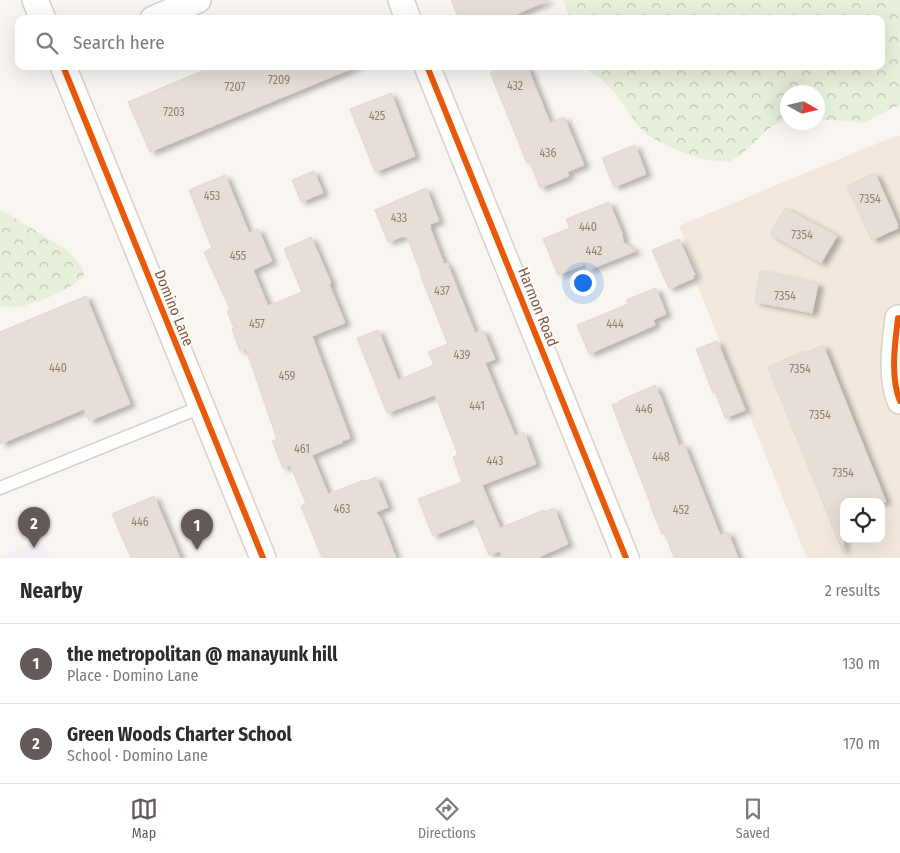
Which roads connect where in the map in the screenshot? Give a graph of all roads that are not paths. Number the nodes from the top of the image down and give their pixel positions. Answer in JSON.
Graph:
{"nodes":[{"id":1,"x":35,"y":0,"type":"edge"},
{"id":2,"x":198,"y":0,"type":"edge"},
{"id":3,"x":400,"y":0,"type":"edge"},
{"id":4,"x":41,"y":15,"type":"edge"},
{"id":5,"x":162,"y":15,"type":"edge"},
{"id":6,"x":406,"y":15,"type":"edge"},
{"id":7,"x":65,"y":70,"type":"edge"},
{"id":8,"x":429,"y":70,"type":"edge"},
{"id":9,"x":898,"y":318,"type":"dead end"},
{"id":10,"x":900,"y":401,"type":"edge"},
{"id":11,"x":202,"y":407,"type":"junction"},
{"id":12,"x":0,"y":488,"type":"edge"},
{"id":13,"x":263,"y":558,"type":"edge"},
{"id":14,"x":626,"y":558,"type":"edge"}],
"edges":[{"from":1,"to":4,"type":"street"},
{"from":2,"to":5,"type":"street"},
{"from":3,"to":6,"type":"street"},
{"from":7,"to":11,"type":"street","name":"Domino Lane"},
{"from":8,"to":14,"type":"street","name":"Harmon Road"},
{"from":9,"to":10,"type":"street"},
{"from":11,"to":12,"type":"lane"},
{"from":11,"to":13,"type":"street","name":"Domino Lane"}]}
